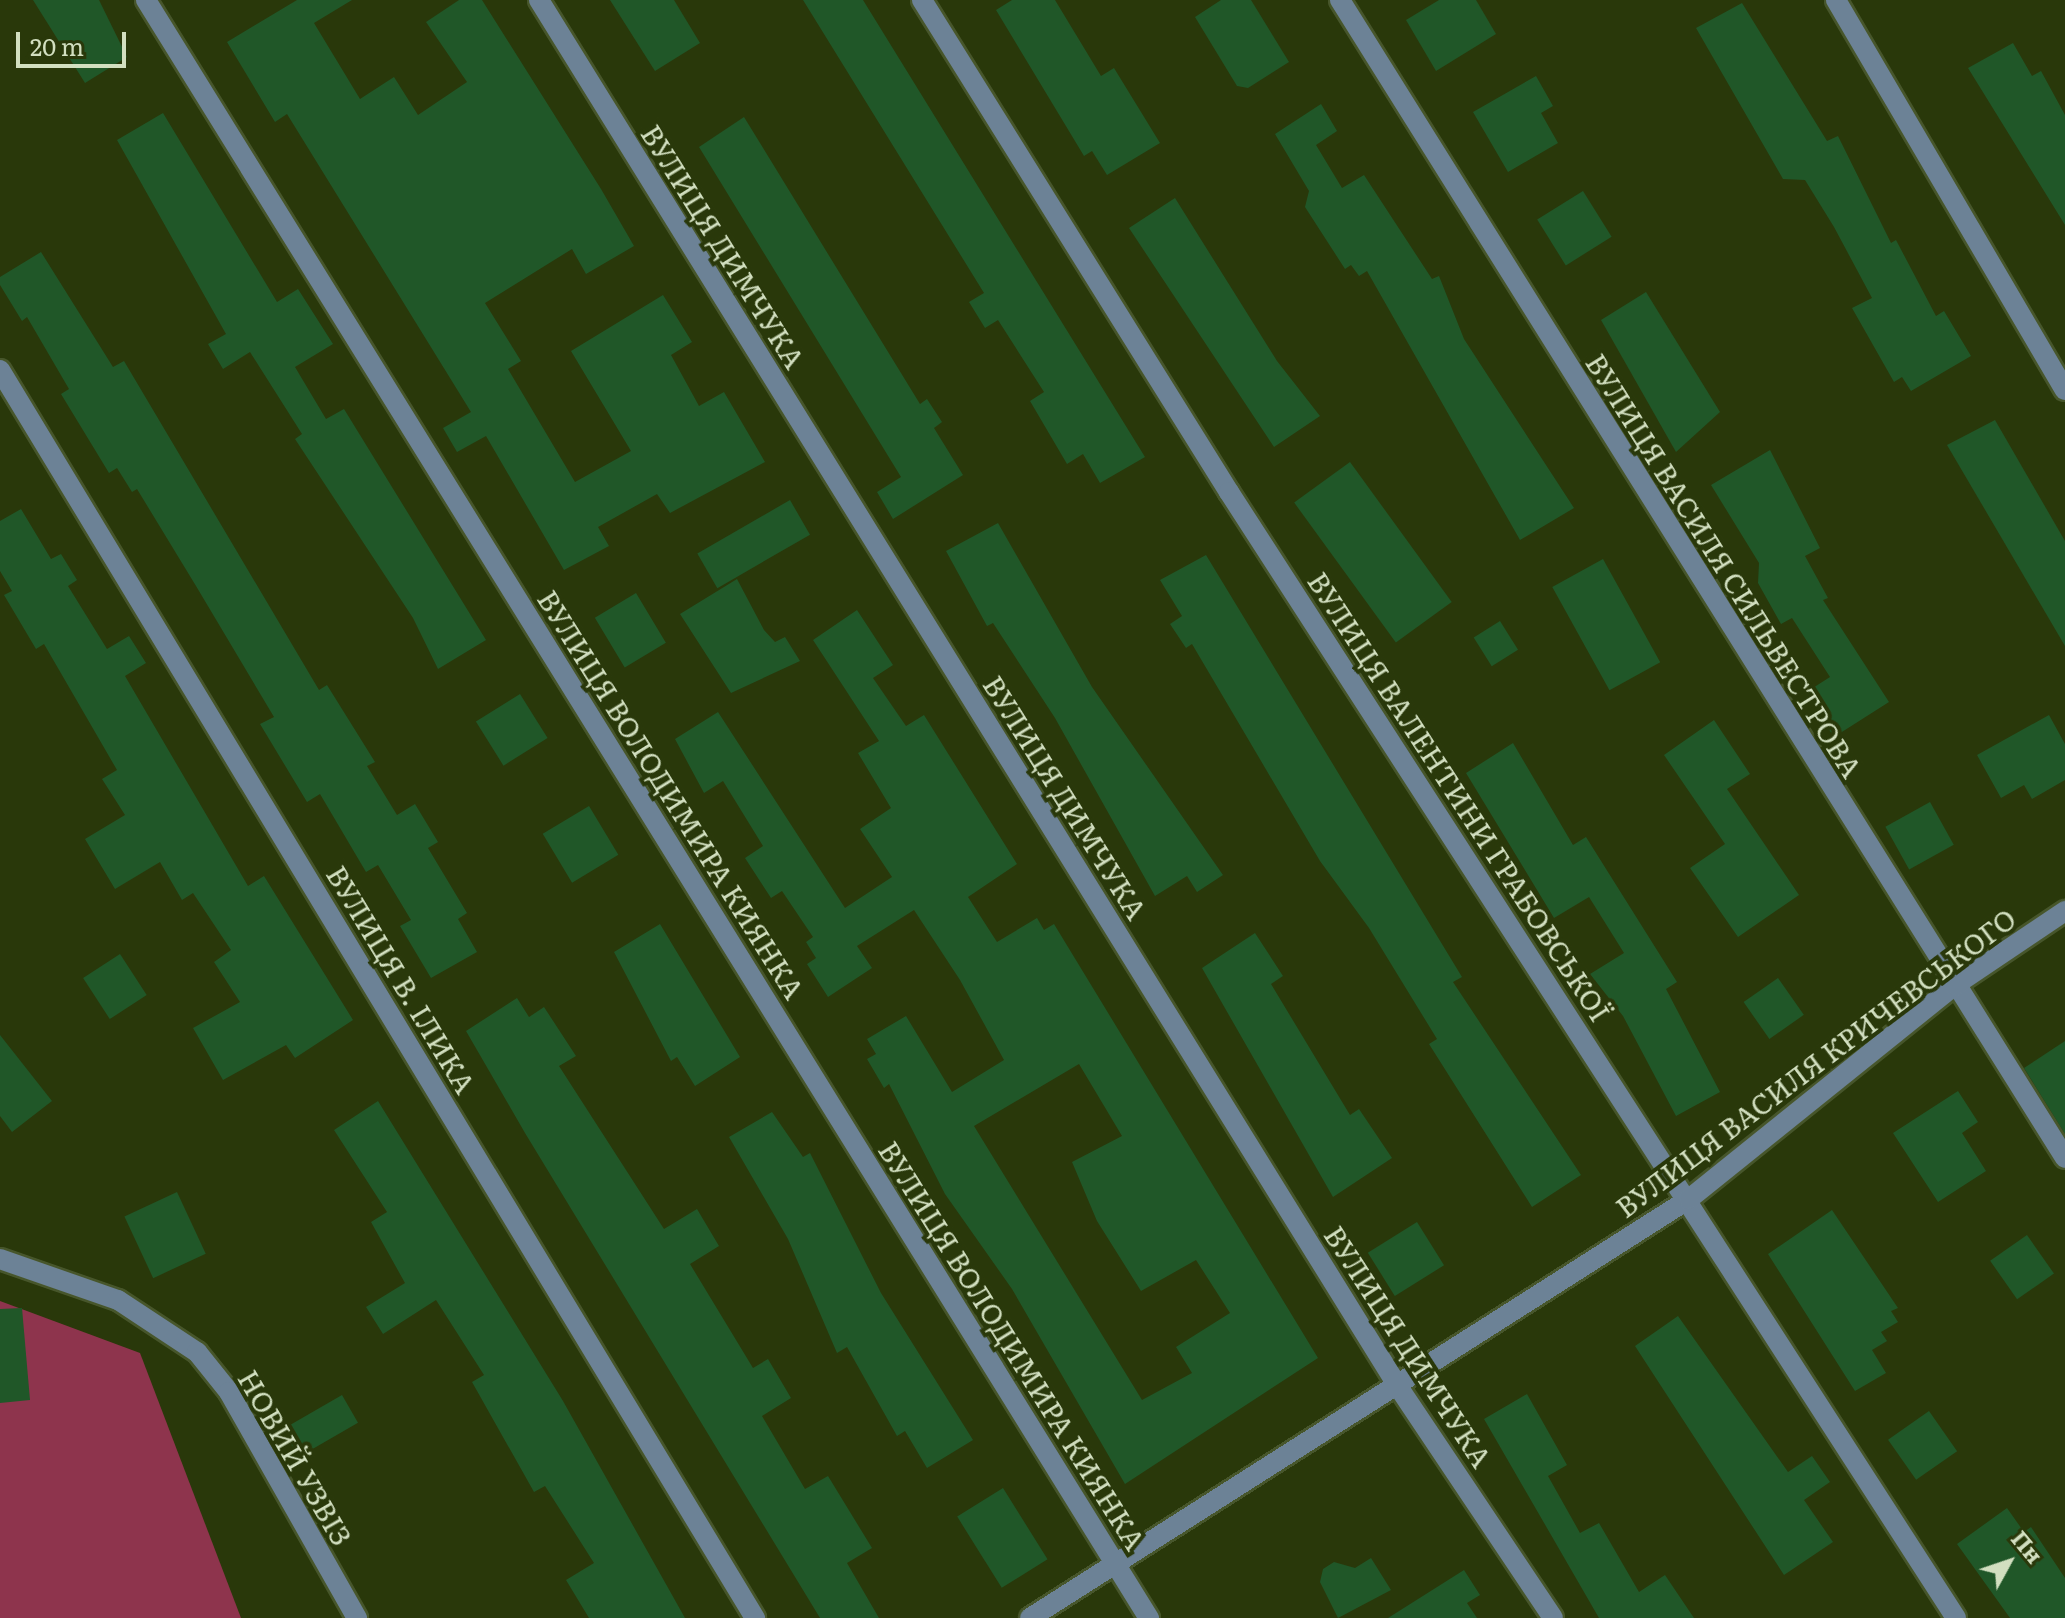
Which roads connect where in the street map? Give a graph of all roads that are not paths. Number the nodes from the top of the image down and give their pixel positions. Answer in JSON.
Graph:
{"nodes":[{"id":1,"x":146,"y":0,"type":"edge"},
{"id":2,"x":539,"y":0,"type":"edge"},
{"id":3,"x":922,"y":0,"type":"edge"},
{"id":4,"x":1340,"y":0,"type":"edge"},
{"id":5,"x":1836,"y":0,"type":"edge"},
{"id":6,"x":0,"y":370,"type":"edge"},
{"id":7,"x":2065,"y":390,"type":"edge"},
{"id":8,"x":2065,"y":911,"type":"edge"},
{"id":9,"x":1955,"y":985,"type":"junction"},
{"id":10,"x":2065,"y":1158,"type":"edge"},
{"id":11,"x":1689,"y":1199,"type":"junction"},
{"id":12,"x":0,"y":1259,"type":"edge"},
{"id":13,"x":1397,"y":1385,"type":"junction"},
{"id":14,"x":1116,"y":1565,"type":"junction"},
{"id":15,"x":357,"y":1618,"type":"edge"},
{"id":16,"x":755,"y":1618,"type":"edge"},
{"id":17,"x":1030,"y":1618,"type":"edge"},
{"id":18,"x":1149,"y":1618,"type":"edge"},
{"id":19,"x":1553,"y":1618,"type":"edge"},
{"id":20,"x":1956,"y":1618,"type":"edge"}],
"edges":[{"from":1,"to":14,"type":"street","name":"ВУЛИЦЯ ВОЛОДИМИРА КИЯНКА"},
{"from":2,"to":13,"type":"street","name":"ВУЛИЦЯ ДИМЧУКА"},
{"from":3,"to":11,"type":"street","name":"ВУЛИЦЯ ВАЛЕНТИНИ ГРАБОВСЬКОЇ"},
{"from":4,"to":9,"type":"street","name":"ВУЛИЦЯ ВАСИЛЯ СИЛЬВЕСТРОВА"},
{"from":5,"to":7,"type":"street"},
{"from":6,"to":16,"type":"street","name":"ВУЛИЦЯ В. ІЛИКА"},
{"from":8,"to":9,"type":"street","name":"ВУЛИЦЯ ВАСИЛЯ КРИЧЕВСЬКОГО"},
{"from":9,"to":10,"type":"street","name":"ВУЛИЦЯ ВАСИЛЯ СИЛЬВЕСТРОВА"},
{"from":9,"to":11,"type":"street","name":"ВУЛИЦЯ ВАСИЛЯ КРИЧЕВСЬКОГО"},
{"from":11,"to":13,"type":"street","name":"ВУЛИЦЯ ВАСИЛЯ КРИЧЕВСЬКОГО"},
{"from":11,"to":20,"type":"street","name":"ВУЛИЦЯ ВАЛЕНТИНИ ГРАБОВСЬКОЇ"},
{"from":12,"to":15,"type":"street","name":"НОВИЙ УЗВІЗ"},
{"from":13,"to":14,"type":"street","name":"ВУЛИЦЯ ВАСИЛЯ КРИЧЕВСЬКОГО"},
{"from":13,"to":19,"type":"street","name":"ВУЛИЦЯ ДИМЧУКА"},
{"from":14,"to":17,"type":"street","name":"ВУЛИЦЯ ВАСИЛЯ КРИЧЕВСЬКОГО"},
{"from":14,"to":18,"type":"street","name":"ВУЛИЦЯ ВОЛОДИМИРА КИЯНКА"}]}
